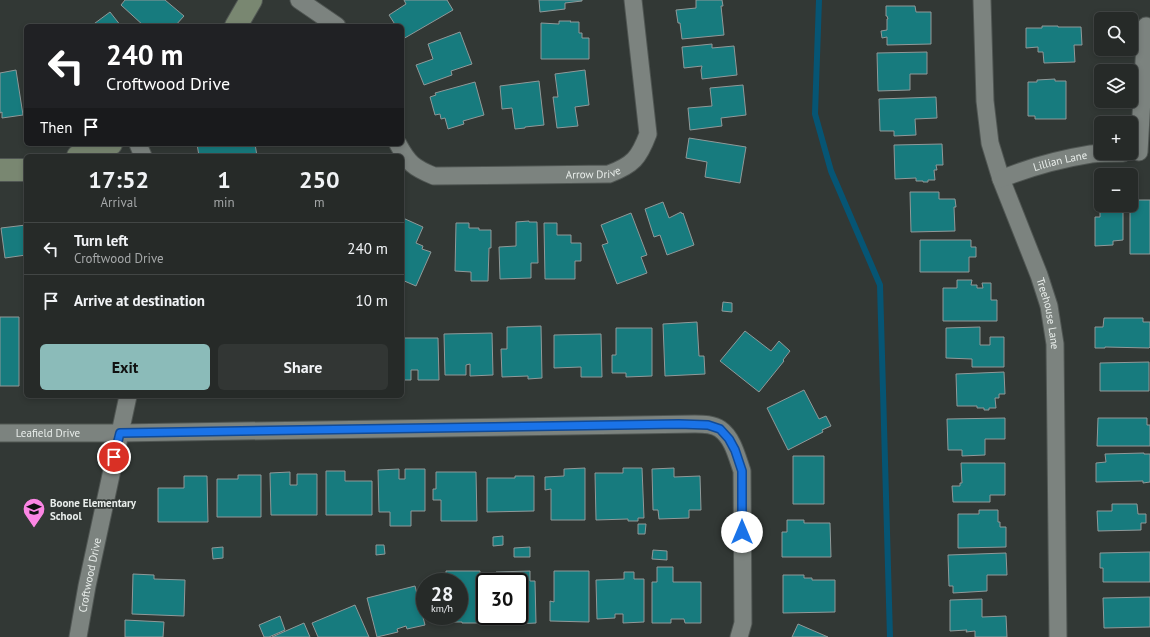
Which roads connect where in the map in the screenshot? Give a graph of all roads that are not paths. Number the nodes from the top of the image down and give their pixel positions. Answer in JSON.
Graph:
{"nodes":[{"id":1,"x":251,"y":0,"type":"edge"},
{"id":2,"x":299,"y":0,"type":"edge"},
{"id":3,"x":633,"y":0,"type":"edge"},
{"id":4,"x":982,"y":0,"type":"edge"},
{"id":5,"x":237,"y":24,"type":"edge"},
{"id":6,"x":334,"y":24,"type":"edge"},
{"id":7,"x":1146,"y":26,"type":"dead end"},
{"id":8,"x":1138,"y":128,"type":"edge"},
{"id":9,"x":106,"y":146,"type":"edge"},
{"id":10,"x":84,"y":154,"type":"edge"},
{"id":11,"x":404,"y":154,"type":"edge"},
{"id":12,"x":1094,"y":154,"type":"edge"},
{"id":13,"x":0,"y":170,"type":"edge"},
{"id":14,"x":24,"y":170,"type":"edge"},
{"id":15,"x":1001,"y":179,"type":"junction"},
{"id":16,"x":128,"y":398,"type":"edge"},
{"id":17,"x":0,"y":433,"type":"edge"},
{"id":18,"x":120,"y":433,"type":"junction"},
{"id":19,"x":78,"y":637,"type":"edge"},
{"id":20,"x":739,"y":637,"type":"edge"},
{"id":21,"x":1058,"y":637,"type":"edge"}],
"edges":[{"from":1,"to":5,"type":"street"},
{"from":2,"to":6,"type":"street"},
{"from":3,"to":11,"type":"street","name":"Arrow Drive"},
{"from":4,"to":15,"type":"street","name":"Treehouse Lane"},
{"from":7,"to":8,"type":"street"},
{"from":9,"to":10,"type":"street"},
{"from":12,"to":15,"type":"street","name":"Lillian Lane"},
{"from":13,"to":14,"type":"street"},
{"from":15,"to":21,"type":"street","name":"Treehouse Lane"},
{"from":16,"to":18,"type":"street","name":"Croftwood Drive"},
{"from":17,"to":18,"type":"street","name":"Leafield Drive"},
{"from":18,"to":19,"type":"street","name":"Croftwood Drive"},
{"from":18,"to":20,"type":"street","name":"Leafield Drive"}]}
